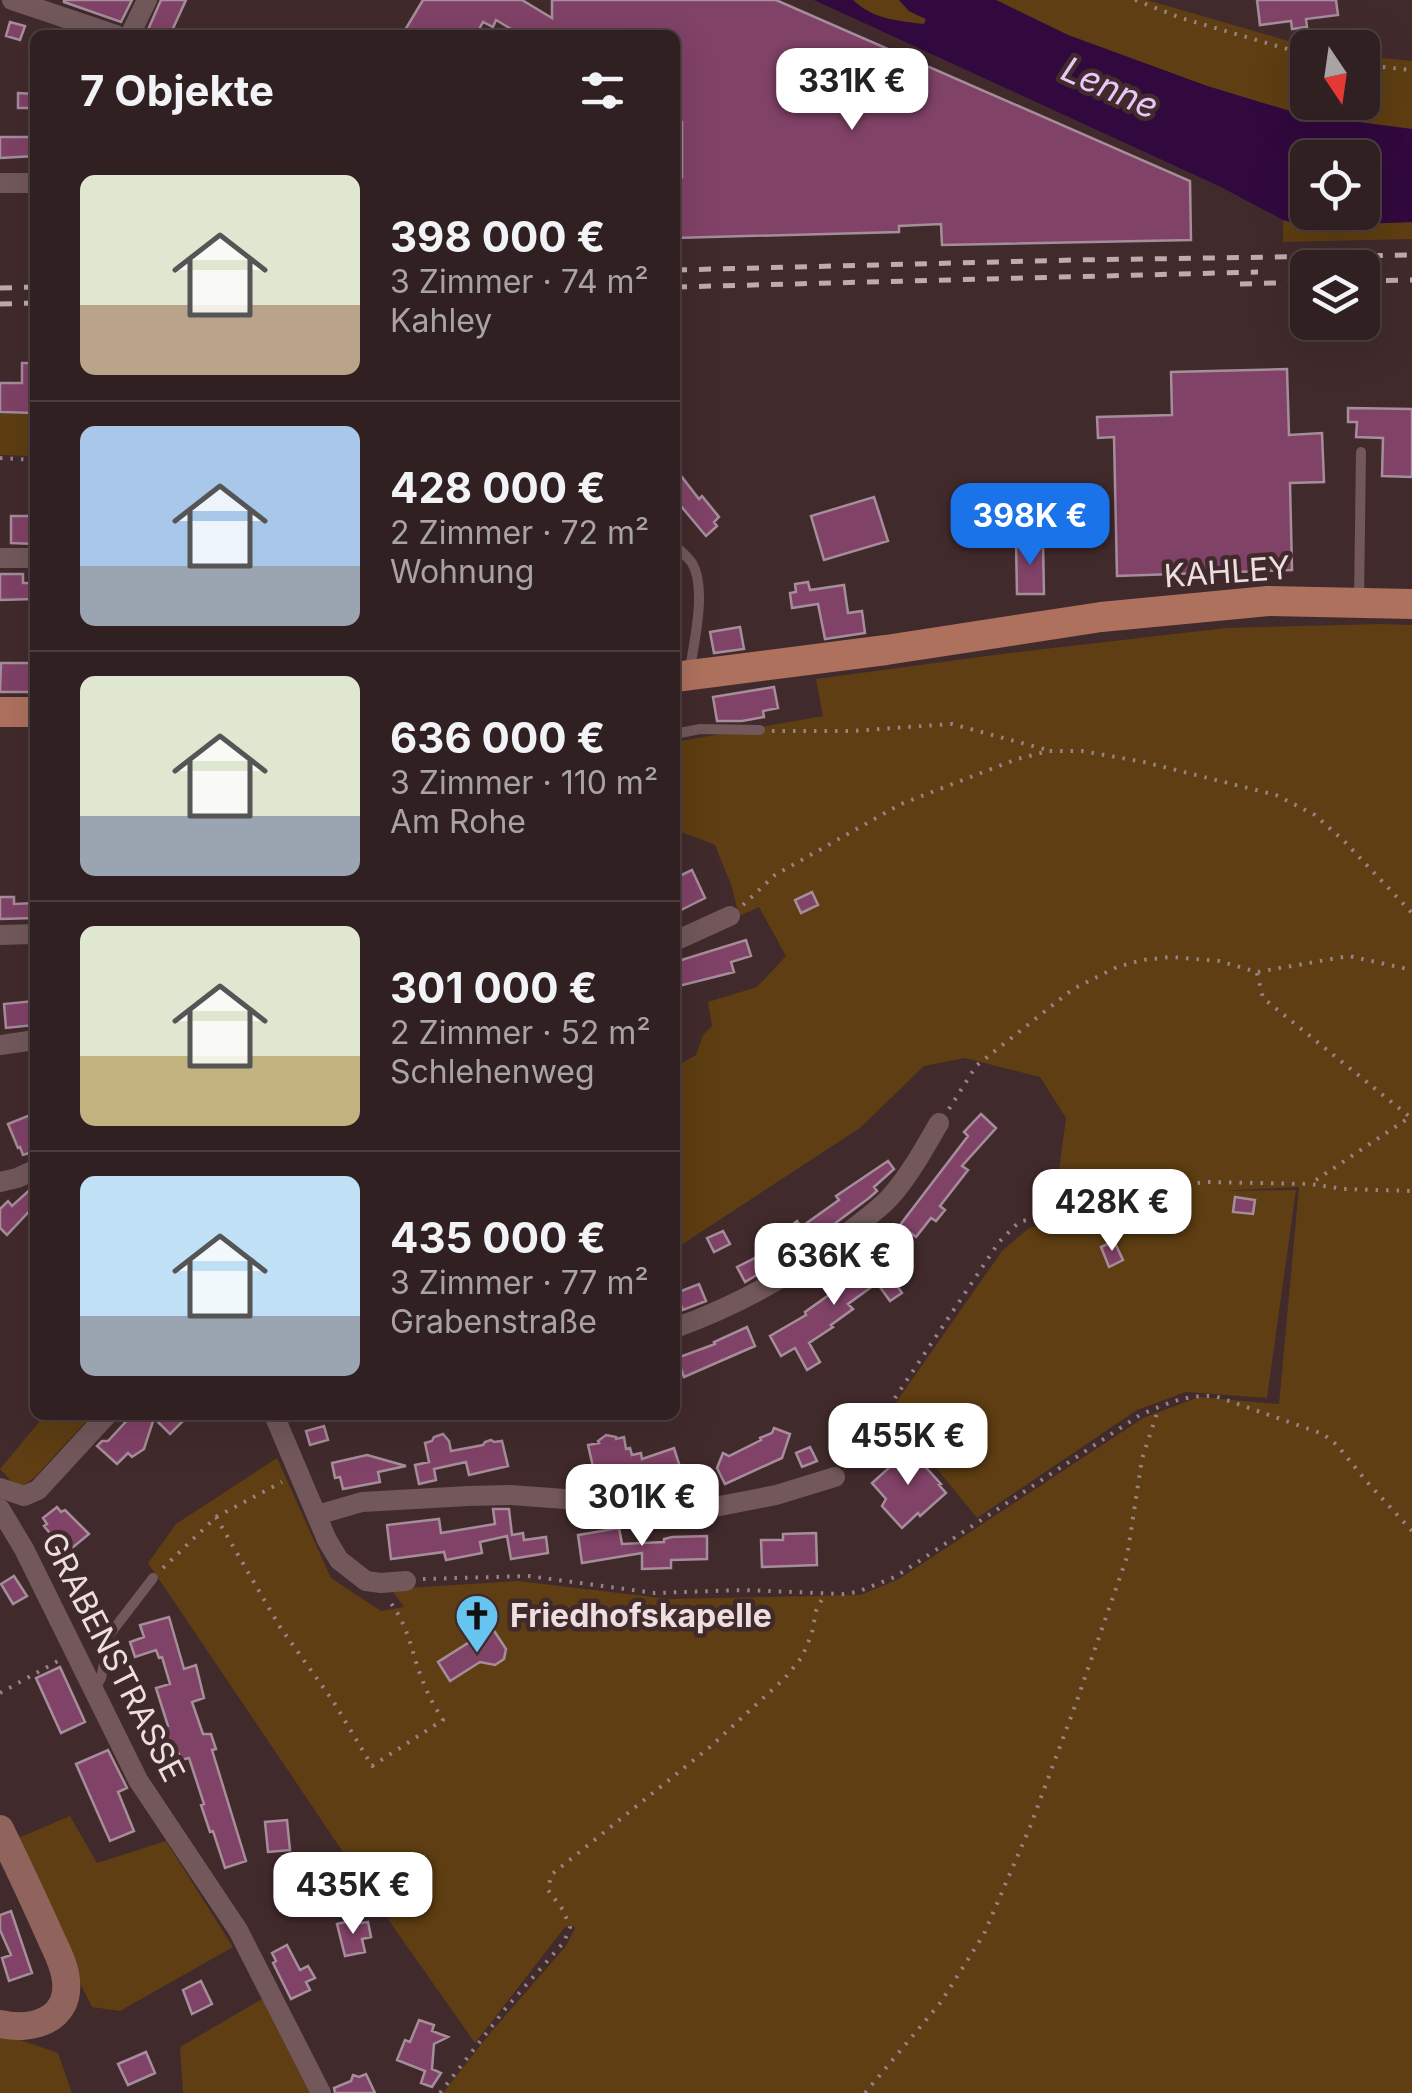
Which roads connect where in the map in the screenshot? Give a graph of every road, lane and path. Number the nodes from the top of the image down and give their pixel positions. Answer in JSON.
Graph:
{"nodes":[{"id":1,"x":12,"y":0,"type":"edge"},
{"id":2,"x":147,"y":0,"type":"edge"},
{"id":3,"x":1135,"y":0,"type":"edge"},
{"id":4,"x":101,"y":30,"type":"edge"},
{"id":5,"x":132,"y":30,"type":"edge"},
{"id":6,"x":1290,"y":50,"type":"edge"},
{"id":7,"x":1380,"y":67,"type":"edge"},
{"id":8,"x":1412,"y":70,"type":"edge"},
{"id":9,"x":30,"y":183,"type":"edge"},
{"id":10,"x":0,"y":184,"type":"edge"},
{"id":11,"x":1362,"y":452,"type":"dead end"},
{"id":12,"x":0,"y":458,"type":"edge"},
{"id":13,"x":30,"y":460,"type":"edge"},
{"id":14,"x":680,"y":551,"type":"edge"},
{"id":15,"x":0,"y":558,"type":"edge"},
{"id":16,"x":30,"y":558,"type":"edge"},
{"id":17,"x":1358,"y":602,"type":"junction"},
{"id":18,"x":1412,"y":604,"type":"edge"},
{"id":19,"x":682,"y":676,"type":"edge"},
{"id":20,"x":0,"y":712,"type":"edge"},
{"id":21,"x":30,"y":712,"type":"edge"},
{"id":22,"x":760,"y":730,"type":"joint"},
{"id":23,"x":680,"y":733,"type":"edge"},
{"id":24,"x":1049,"y":751,"type":"junction"},
{"id":25,"x":1412,"y":913,"type":"edge"},
{"id":26,"x":730,"y":916,"type":"joint"},
{"id":27,"x":30,"y":934,"type":"edge"},
{"id":28,"x":0,"y":936,"type":"edge"},
{"id":29,"x":680,"y":939,"type":"edge"},
{"id":30,"x":1412,"y":970,"type":"edge"},
{"id":31,"x":1256,"y":972,"type":"junction"},
{"id":32,"x":30,"y":1041,"type":"edge"},
{"id":33,"x":0,"y":1045,"type":"edge"},
{"id":34,"x":939,"y":1123,"type":"joint"},
{"id":35,"x":30,"y":1172,"type":"edge"},
{"id":36,"x":0,"y":1182,"type":"edge"},
{"id":37,"x":1310,"y":1184,"type":"junction"},
{"id":38,"x":1412,"y":1191,"type":"edge"},
{"id":39,"x":680,"y":1326,"type":"edge"},
{"id":40,"x":1159,"y":1407,"type":"junction"},
{"id":41,"x":103,"y":1420,"type":"edge"},
{"id":42,"x":276,"y":1420,"type":"edge"},
{"id":43,"x":299,"y":1473,"type":"junction"},
{"id":44,"x":833,"y":1478,"type":"joint"},
{"id":45,"x":0,"y":1488,"type":"edge"},
{"id":46,"x":0,"y":1509,"type":"edge"},
{"id":47,"x":317,"y":1515,"type":"junction"},
{"id":48,"x":216,"y":1517,"type":"junction"},
{"id":49,"x":1412,"y":1531,"type":"edge"},
{"id":50,"x":153,"y":1578,"type":"joint"},
{"id":51,"x":406,"y":1580,"type":"joint"},
{"id":52,"x":376,"y":1582,"type":"junction"},
{"id":53,"x":825,"y":1593,"type":"junction"},
{"id":54,"x":75,"y":1651,"type":"junction"},
{"id":55,"x":94,"y":1690,"type":"junction"},
{"id":56,"x":0,"y":1693,"type":"edge"},
{"id":57,"x":1,"y":1832,"type":"edge"},
{"id":58,"x":0,"y":2024,"type":"edge"},
{"id":59,"x":320,"y":2093,"type":"edge"},
{"id":60,"x":440,"y":2093,"type":"edge"},
{"id":61,"x":865,"y":2093,"type":"edge"}],
"edges":[{"from":1,"to":4,"type":"street"},
{"from":2,"to":5,"type":"street"},
{"from":3,"to":6,"type":"path"},
{"from":7,"to":8,"type":"path"},
{"from":9,"to":10,"type":"street"},
{"from":11,"to":17,"type":"lane"},
{"from":12,"to":13,"type":"path"},
{"from":14,"to":19,"type":"lane"},
{"from":15,"to":16,"type":"street"},
{"from":17,"to":18,"type":"main road","name":"KAHLEY"},
{"from":17,"to":19,"type":"main road","name":"KAHLEY"},
{"from":20,"to":21,"type":"main road"},
{"from":22,"to":23,"type":"lane"},
{"from":22,"to":24,"type":"path"},
{"from":24,"to":25,"type":"path"},
{"from":24,"to":26,"type":"path"},
{"from":26,"to":29,"type":"street"},
{"from":27,"to":28,"type":"street"},
{"from":30,"to":31,"type":"path"},
{"from":31,"to":34,"type":"path"},
{"from":31,"to":37,"type":"path"},
{"from":32,"to":33,"type":"street"},
{"from":34,"to":39,"type":"street"},
{"from":35,"to":36,"type":"street"},
{"from":37,"to":38,"type":"path"},
{"from":37,"to":44,"type":"path"},
{"from":40,"to":49,"type":"path"},
{"from":40,"to":53,"type":"path"},
{"from":40,"to":61,"type":"path"},
{"from":41,"to":45,"type":"street"},
{"from":42,"to":43,"type":"street"},
{"from":43,"to":47,"type":"street"},
{"from":43,"to":48,"type":"path"},
{"from":44,"to":47,"type":"street"},
{"from":46,"to":54,"type":"street","name":"GRABENSTRASSE"},
{"from":47,"to":52,"type":"street"},
{"from":48,"to":50,"type":"path"},
{"from":48,"to":52,"type":"path"},
{"from":50,"to":55,"type":"lane"},
{"from":51,"to":52,"type":"street"},
{"from":51,"to":53,"type":"path"},
{"from":53,"to":60,"type":"path"},
{"from":54,"to":55,"type":"street","name":"GRABENSTRASSE"},
{"from":54,"to":56,"type":"path"},
{"from":55,"to":59,"type":"street","name":"GRABENSTRASSE"},
{"from":57,"to":58,"type":"main road"}]}
